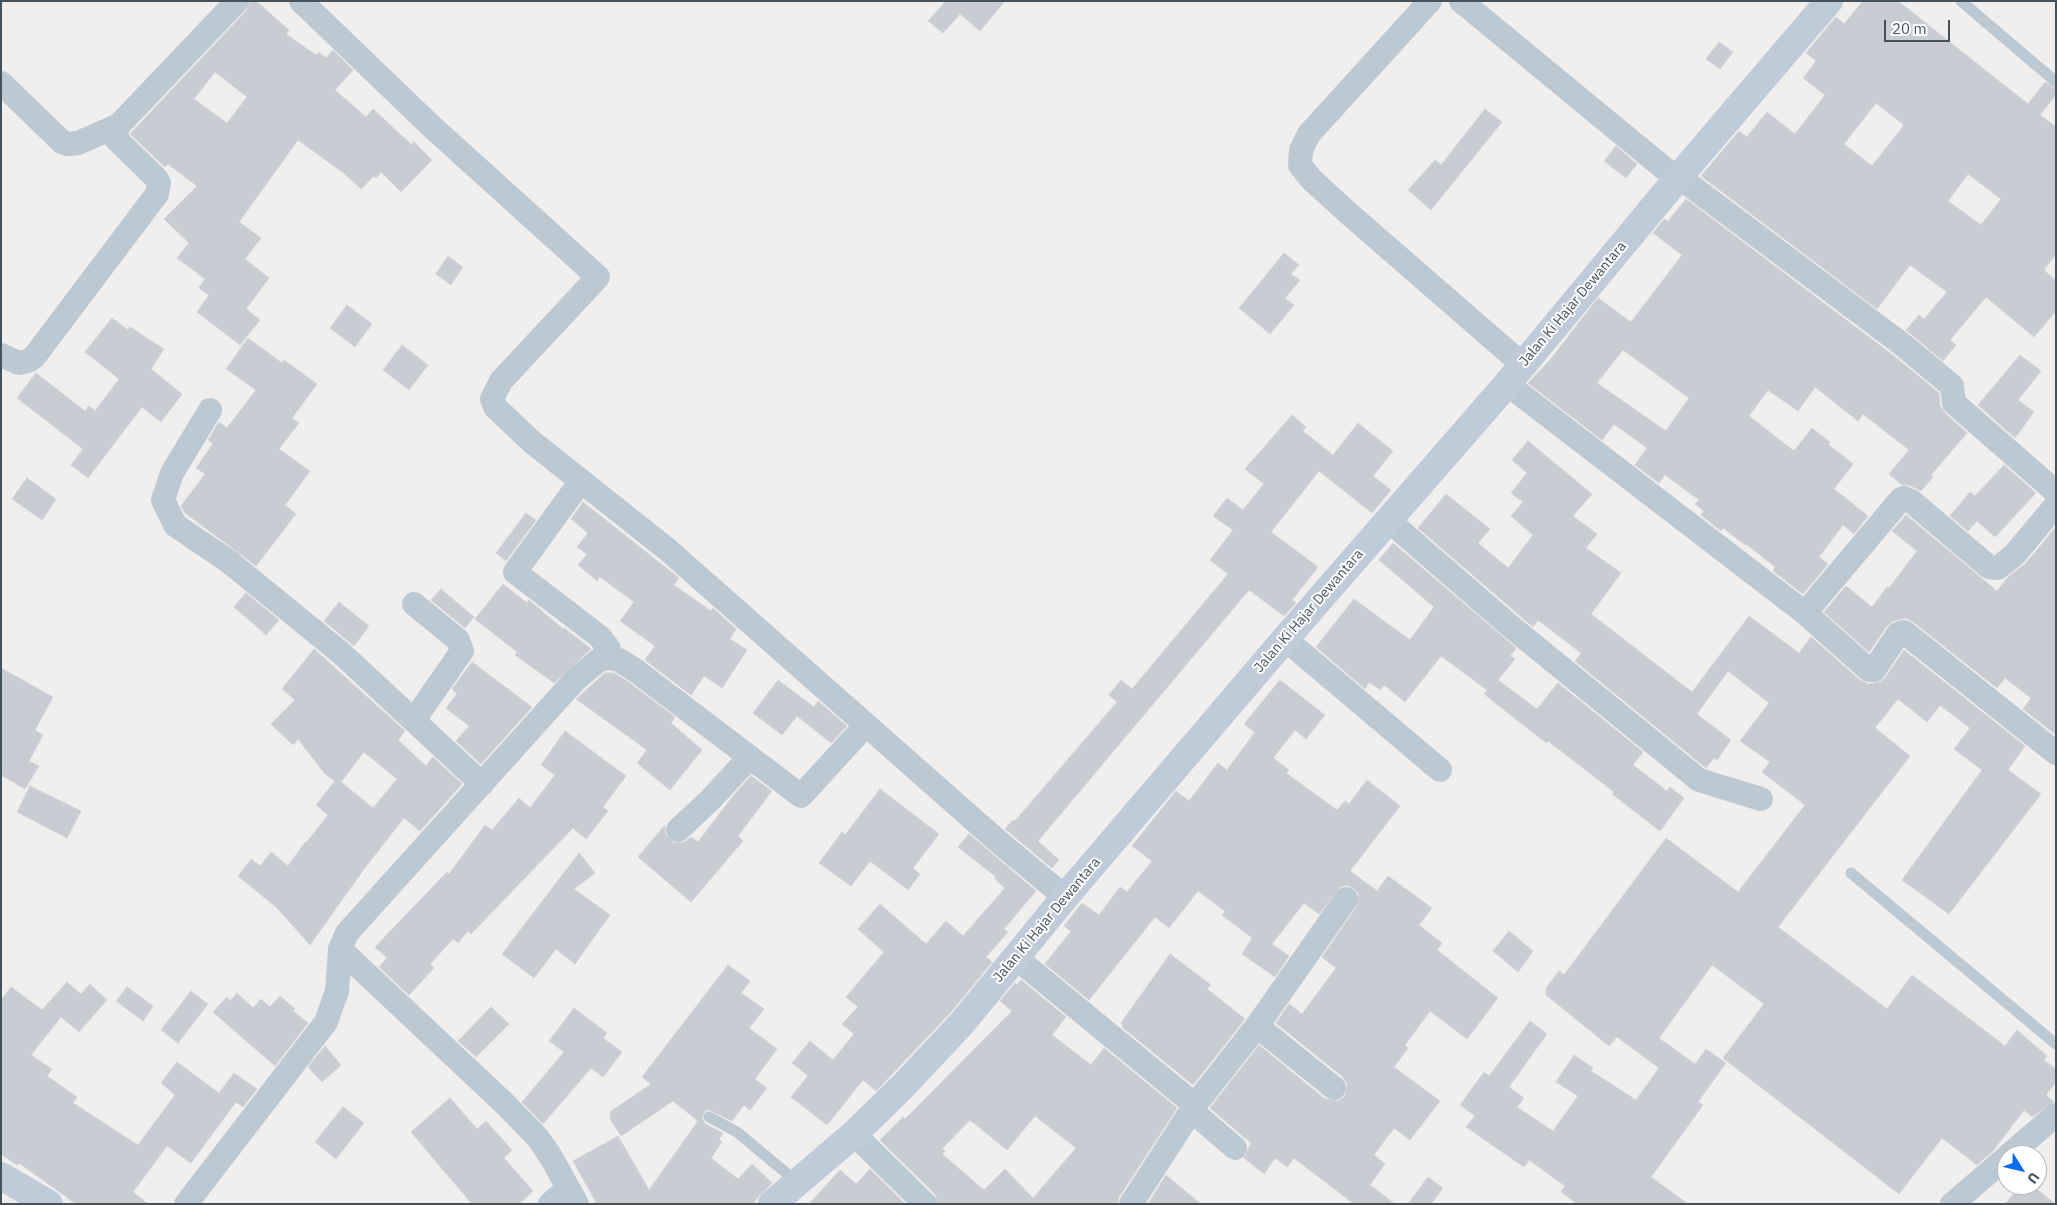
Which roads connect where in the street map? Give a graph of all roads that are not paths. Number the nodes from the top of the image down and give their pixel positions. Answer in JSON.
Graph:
{"nodes":[{"id":1,"x":236,"y":1,"type":"edge"},
{"id":2,"x":301,"y":1,"type":"edge"},
{"id":3,"x":1430,"y":1,"type":"edge"},
{"id":4,"x":1461,"y":1,"type":"edge"},
{"id":5,"x":1829,"y":1,"type":"edge"},
{"id":6,"x":1961,"y":1,"type":"edge"},
{"id":7,"x":2056,"y":82,"type":"edge"},
{"id":8,"x":1,"y":83,"type":"edge"},
{"id":9,"x":119,"y":125,"type":"junction"},
{"id":10,"x":1678,"y":178,"type":"junction"},
{"id":11,"x":1,"y":355,"type":"edge"},
{"id":12,"x":1515,"y":375,"type":"junction"},
{"id":13,"x":210,"y":410,"type":"dead end"},
{"id":14,"x":582,"y":481,"type":"junction"},
{"id":15,"x":2056,"y":492,"type":"edge"},
{"id":16,"x":2056,"y":505,"type":"edge"},
{"id":17,"x":1388,"y":520,"type":"junction"},
{"id":18,"x":414,"y":604,"type":"dead end"},
{"id":19,"x":1805,"y":613,"type":"junction"},
{"id":20,"x":1284,"y":639,"type":"junction"},
{"id":21,"x":608,"y":658,"type":"junction"},
{"id":22,"x":414,"y":720,"type":"junction"},
{"id":23,"x":866,"y":725,"type":"junction"},
{"id":24,"x":2056,"y":753,"type":"edge"},
{"id":25,"x":750,"y":757,"type":"junction"},
{"id":26,"x":1440,"y":770,"type":"dead end"},
{"id":27,"x":482,"y":784,"type":"junction"},
{"id":28,"x":1761,"y":799,"type":"dead end"},
{"id":29,"x":678,"y":830,"type":"dead end"},
{"id":30,"x":1851,"y":873,"type":"dead end"},
{"id":31,"x":1065,"y":897,"type":"junction"},
{"id":32,"x":1346,"y":899,"type":"dead end"},
{"id":33,"x":340,"y":949,"type":"junction"},
{"id":34,"x":1015,"y":957,"type":"junction"},
{"id":35,"x":1256,"y":1026,"type":"junction"},
{"id":36,"x":2056,"y":1044,"type":"edge"},
{"id":37,"x":1334,"y":1088,"type":"dead end"},
{"id":38,"x":1193,"y":1108,"type":"junction"},
{"id":39,"x":2056,"y":1115,"type":"edge"},
{"id":40,"x":709,"y":1117,"type":"dead end"},
{"id":41,"x":854,"y":1134,"type":"junction"},
{"id":42,"x":2021,"y":1145,"type":"edge"},
{"id":43,"x":1235,"y":1148,"type":"dead end"},
{"id":44,"x":1997,"y":1165,"type":"edge"},
{"id":45,"x":1,"y":1176,"type":"edge"},
{"id":46,"x":798,"y":1182,"type":"junction"},
{"id":47,"x":565,"y":1199,"type":"edge"},
{"id":48,"x":49,"y":1204,"type":"edge"},
{"id":49,"x":186,"y":1204,"type":"edge"},
{"id":50,"x":772,"y":1204,"type":"edge"},
{"id":51,"x":925,"y":1204,"type":"edge"},
{"id":52,"x":1131,"y":1204,"type":"edge"},
{"id":53,"x":1952,"y":1204,"type":"edge"}],
"edges":[{"from":1,"to":9,"type":"street"},
{"from":2,"to":14,"type":"street"},
{"from":3,"to":12,"type":"street"},
{"from":4,"to":10,"type":"street"},
{"from":5,"to":10,"type":"street","name":"Jalan Ki Hajar Dewantara"},
{"from":6,"to":7,"type":"lane"},
{"from":8,"to":9,"type":"street"},
{"from":9,"to":11,"type":"street"},
{"from":10,"to":12,"type":"street","name":"Jalan Ki Hajar Dewantara"},
{"from":10,"to":15,"type":"street"},
{"from":12,"to":17,"type":"street","name":"Jalan Ki Hajar Dewantara"},
{"from":12,"to":19,"type":"street"},
{"from":13,"to":22,"type":"street"},
{"from":14,"to":21,"type":"street"},
{"from":14,"to":23,"type":"street"},
{"from":16,"to":19,"type":"street"},
{"from":17,"to":20,"type":"street","name":"Jalan Ki Hajar Dewantara"},
{"from":17,"to":28,"type":"street"},
{"from":18,"to":22,"type":"street"},
{"from":19,"to":24,"type":"street"},
{"from":20,"to":26,"type":"street"},
{"from":20,"to":31,"type":"street","name":"Jalan Ki Hajar Dewantara"},
{"from":21,"to":25,"type":"street"},
{"from":21,"to":27,"type":"street"},
{"from":22,"to":27,"type":"street"},
{"from":23,"to":25,"type":"street"},
{"from":23,"to":31,"type":"street"},
{"from":25,"to":29,"type":"street"},
{"from":27,"to":33,"type":"street"},
{"from":30,"to":36,"type":"lane"},
{"from":31,"to":34,"type":"street","name":"Jalan Ki Hajar Dewantara"},
{"from":32,"to":35,"type":"street"},
{"from":33,"to":47,"type":"street"},
{"from":33,"to":49,"type":"street"},
{"from":34,"to":38,"type":"street"},
{"from":34,"to":41,"type":"street","name":"Jalan Ki Hajar Dewantara"},
{"from":35,"to":37,"type":"street"},
{"from":35,"to":38,"type":"street"},
{"from":38,"to":43,"type":"street"},
{"from":38,"to":52,"type":"street"},
{"from":39,"to":42,"type":"street"},
{"from":40,"to":46,"type":"lane"},
{"from":41,"to":46,"type":"street","name":"Jalan Ki Hajar Dewantara"},
{"from":41,"to":51,"type":"street"},
{"from":44,"to":53,"type":"street"},
{"from":45,"to":48,"type":"street"},
{"from":46,"to":50,"type":"street","name":"Jalan Ki Hajar Dewantara"}]}
